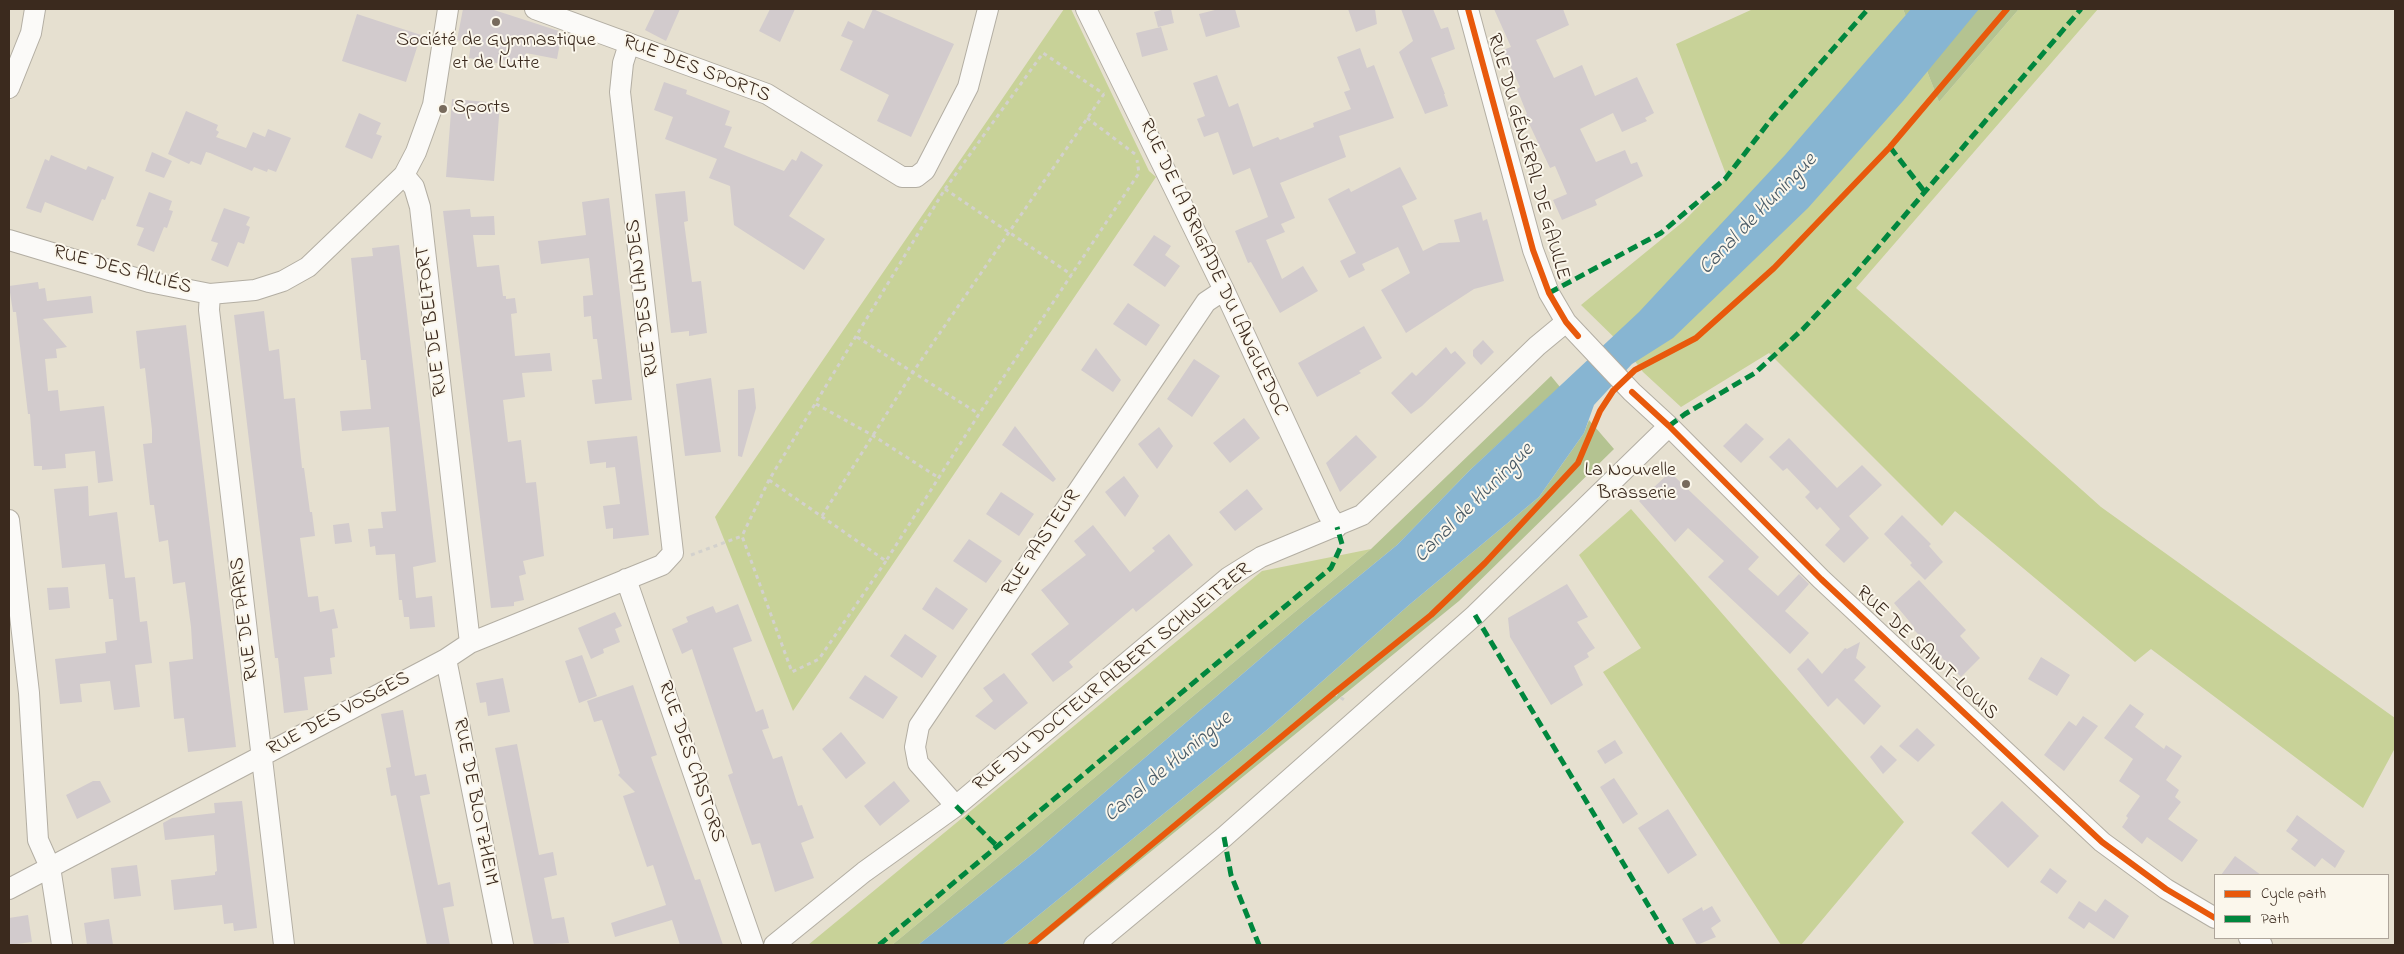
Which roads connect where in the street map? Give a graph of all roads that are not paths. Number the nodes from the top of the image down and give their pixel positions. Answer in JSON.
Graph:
{"nodes":[{"id":1,"x":35,"y":9,"type":"edge"},
{"id":2,"x":448,"y":9,"type":"edge"},
{"id":3,"x":535,"y":9,"type":"edge"},
{"id":4,"x":988,"y":9,"type":"edge"},
{"id":5,"x":1086,"y":9,"type":"edge"},
{"id":6,"x":1468,"y":9,"type":"edge"},
{"id":7,"x":629,"y":44,"type":"junction"},
{"id":8,"x":9,"y":88,"type":"edge"},
{"id":9,"x":404,"y":175,"type":"junction"},
{"id":10,"x":9,"y":240,"type":"edge"},
{"id":11,"x":1224,"y":290,"type":"junction"},
{"id":12,"x":210,"y":294,"type":"junction"},
{"id":13,"x":1572,"y":329,"type":"junction"},
{"id":14,"x":1632,"y":392,"type":"joint"},
{"id":15,"x":1669,"y":426,"type":"junction"},
{"id":16,"x":9,"y":520,"type":"edge"},
{"id":17,"x":1337,"y":527,"type":"junction"},
{"id":18,"x":10,"y":545,"type":"edge"},
{"id":19,"x":673,"y":553,"type":"joint"},
{"id":20,"x":626,"y":579,"type":"junction"},
{"id":21,"x":470,"y":643,"type":"junction"},
{"id":22,"x":446,"y":659,"type":"junction"},
{"id":23,"x":263,"y":755,"type":"junction"},
{"id":24,"x":956,"y":806,"type":"junction"},
{"id":25,"x":50,"y":867,"type":"junction"},
{"id":26,"x":9,"y":888,"type":"edge"},
{"id":27,"x":2214,"y":917,"type":"edge"},
{"id":28,"x":2251,"y":939,"type":"edge"},
{"id":29,"x":62,"y":945,"type":"edge"},
{"id":30,"x":284,"y":945,"type":"edge"},
{"id":31,"x":503,"y":945,"type":"edge"},
{"id":32,"x":753,"y":945,"type":"edge"},
{"id":33,"x":774,"y":945,"type":"edge"},
{"id":34,"x":1094,"y":945,"type":"edge"},
{"id":35,"x":2262,"y":945,"type":"edge"}],
"edges":[{"from":1,"to":8,"type":"street"},
{"from":2,"to":9,"type":"street"},
{"from":3,"to":7,"type":"street","name":"RUE DES SPORTS"},
{"from":4,"to":7,"type":"street","name":"RUE DES SPORTS"},
{"from":5,"to":11,"type":"street","name":"RUE DE LA BRIGADE DU LANGUEDOC"},
{"from":6,"to":13,"type":"street","name":"RUE DU GÉNÉRAL DE GAULLE"},
{"from":7,"to":19,"type":"street","name":"RUE DES LANDES"},
{"from":9,"to":12,"type":"street","name":"RUE DES ALLIÉS"},
{"from":9,"to":21,"type":"street","name":"RUE DE BELFORT"},
{"from":10,"to":12,"type":"street","name":"RUE DES ALLIÉS"},
{"from":11,"to":17,"type":"street","name":"RUE DE LA BRIGADE DU LANGUEDOC"},
{"from":11,"to":24,"type":"street","name":"RUE PASTEUR"},
{"from":12,"to":23,"type":"street","name":"RUE DE PARIS"},
{"from":13,"to":14,"type":"street","name":"RUE DU GÉNÉRAL DE GAULLE"},
{"from":13,"to":17,"type":"street","name":"RUE DU DOCTEUR ALBERT SCHWEITZER"},
{"from":14,"to":15,"type":"street","name":"RUE DE SAINT-LOUIS"},
{"from":15,"to":27,"type":"street","name":"RUE DE SAINT-LOUIS"},
{"from":15,"to":34,"type":"street"},
{"from":16,"to":18,"type":"street"},
{"from":17,"to":24,"type":"street","name":"RUE DU DOCTEUR ALBERT SCHWEITZER"},
{"from":18,"to":25,"type":"street"},
{"from":19,"to":20,"type":"street","name":"RUE DES VOSGES"},
{"from":20,"to":21,"type":"street","name":"RUE DES VOSGES"},
{"from":20,"to":32,"type":"street","name":"RUE DES CASTORS"},
{"from":21,"to":22,"type":"street","name":"RUE DES VOSGES"},
{"from":22,"to":23,"type":"street","name":"RUE DES VOSGES"},
{"from":22,"to":31,"type":"street","name":"RUE DE BLOTZHEIM"},
{"from":23,"to":25,"type":"street","name":"RUE DES VOSGES"},
{"from":23,"to":30,"type":"street","name":"RUE DE PARIS"},
{"from":24,"to":33,"type":"street","name":"RUE DU DOCTEUR ALBERT SCHWEITZER"},
{"from":25,"to":26,"type":"street","name":"RUE DES VOSGES"},
{"from":25,"to":29,"type":"street"},
{"from":28,"to":35,"type":"street"}]}
